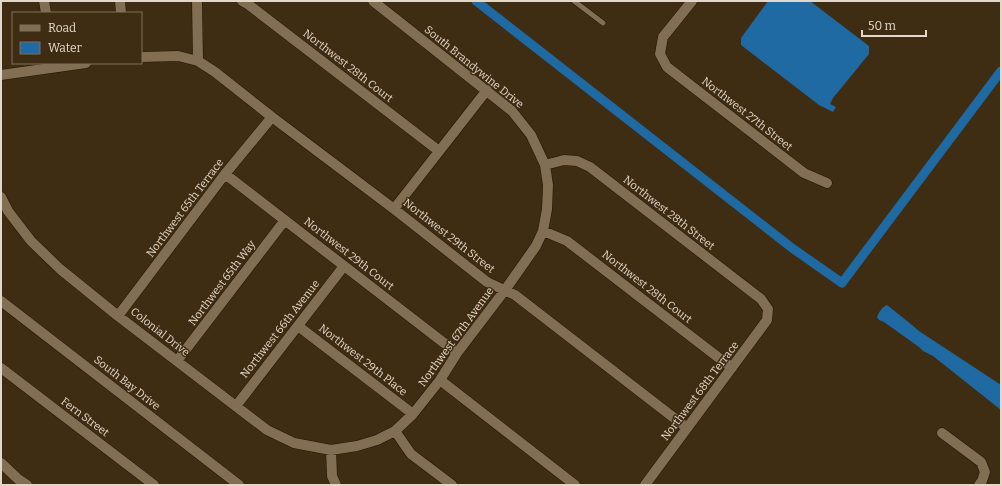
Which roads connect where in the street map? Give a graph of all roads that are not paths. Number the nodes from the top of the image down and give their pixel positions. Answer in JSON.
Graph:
{"nodes":[{"id":1,"x":44,"y":1,"type":"edge"},
{"id":2,"x":120,"y":1,"type":"edge"},
{"id":3,"x":197,"y":1,"type":"edge"},
{"id":4,"x":242,"y":1,"type":"edge"},
{"id":5,"x":373,"y":1,"type":"edge"},
{"id":6,"x":574,"y":1,"type":"edge"},
{"id":7,"x":692,"y":1,"type":"edge"},
{"id":8,"x":46,"y":12,"type":"edge"},
{"id":9,"x":121,"y":12,"type":"edge"},
{"id":10,"x":603,"y":23,"type":"dead end"},
{"id":11,"x":142,"y":57,"type":"edge"},
{"id":12,"x":198,"y":61,"type":"junction"},
{"id":13,"x":70,"y":64,"type":"edge"},
{"id":14,"x":53,"y":65,"type":"edge"},
{"id":15,"x":1,"y":75,"type":"edge"},
{"id":16,"x":487,"y":90,"type":"junction"},
{"id":17,"x":272,"y":117,"type":"junction"},
{"id":18,"x":439,"y":151,"type":"junction"},
{"id":19,"x":545,"y":165,"type":"junction"},
{"id":20,"x":225,"y":174,"type":"junction"},
{"id":21,"x":827,"y":182,"type":"dead end"},
{"id":22,"x":1,"y":197,"type":"edge"},
{"id":23,"x":394,"y":209,"type":"junction"},
{"id":24,"x":285,"y":220,"type":"junction"},
{"id":25,"x":543,"y":231,"type":"junction"},
{"id":26,"x":344,"y":266,"type":"junction"},
{"id":27,"x":505,"y":290,"type":"junction"},
{"id":28,"x":1,"y":300,"type":"edge"},
{"id":29,"x":768,"y":309,"type":"joint"},
{"id":30,"x":118,"y":316,"type":"junction"},
{"id":31,"x":298,"y":326,"type":"junction"},
{"id":32,"x":457,"y":353,"type":"junction"},
{"id":33,"x":177,"y":361,"type":"junction"},
{"id":34,"x":732,"y":368,"type":"junction"},
{"id":35,"x":3,"y":372,"type":"edge"},
{"id":36,"x":440,"y":380,"type":"junction"},
{"id":37,"x":236,"y":406,"type":"junction"},
{"id":38,"x":413,"y":414,"type":"junction"},
{"id":39,"x":687,"y":428,"type":"junction"},
{"id":40,"x":395,"y":431,"type":"junction"},
{"id":41,"x":942,"y":433,"type":"dead end"},
{"id":42,"x":331,"y":450,"type":"junction"},
{"id":43,"x":1,"y":464,"type":"edge"},
{"id":44,"x":28,"y":485,"type":"edge"},
{"id":45,"x":154,"y":485,"type":"edge"},
{"id":46,"x":239,"y":485,"type":"edge"},
{"id":47,"x":336,"y":485,"type":"edge"},
{"id":48,"x":452,"y":485,"type":"edge"},
{"id":49,"x":575,"y":485,"type":"edge"},
{"id":50,"x":645,"y":485,"type":"edge"},
{"id":51,"x":979,"y":485,"type":"edge"}],
"edges":[{"from":1,"to":8,"type":"street"},
{"from":2,"to":9,"type":"street"},
{"from":3,"to":12,"type":"street"},
{"from":4,"to":18,"type":"street","name":"Northwest 28th Court"},
{"from":5,"to":16,"type":"street","name":"South Brandywine Drive"},
{"from":6,"to":10,"type":"lane"},
{"from":7,"to":21,"type":"street","name":"Northwest 27th Street"},
{"from":11,"to":12,"type":"street"},
{"from":12,"to":17,"type":"street","name":"Northwest 29th Street"},
{"from":13,"to":14,"type":"street"},
{"from":14,"to":15,"type":"street"},
{"from":16,"to":18,"type":"street"},
{"from":16,"to":19,"type":"street","name":"South Brandywine Drive"},
{"from":17,"to":20,"type":"street","name":"Northwest 65th Terrace"},
{"from":17,"to":23,"type":"street","name":"Northwest 29th Street"},
{"from":18,"to":23,"type":"street"},
{"from":19,"to":25,"type":"street","name":"Northwest 67th Avenue"},
{"from":19,"to":29,"type":"street","name":"Northwest 28th Street"},
{"from":20,"to":24,"type":"street","name":"Northwest 29th Court"},
{"from":20,"to":30,"type":"street","name":"Northwest 65th Terrace"},
{"from":22,"to":30,"type":"street","name":"Colonial Drive"},
{"from":23,"to":27,"type":"street","name":"Northwest 29th Street"},
{"from":24,"to":26,"type":"street","name":"Northwest 29th Court"},
{"from":24,"to":33,"type":"street","name":"Northwest 65th Way"},
{"from":25,"to":27,"type":"street","name":"Northwest 67th Avenue"},
{"from":25,"to":34,"type":"street","name":"Northwest 28th Court"},
{"from":26,"to":31,"type":"street","name":"Northwest 66th Avenue"},
{"from":26,"to":32,"type":"street","name":"Northwest 29th Court"},
{"from":27,"to":32,"type":"street","name":"Northwest 67th Avenue"},
{"from":27,"to":39,"type":"street","name":"Northwest 29th Street"},
{"from":28,"to":46,"type":"street","name":"South Bay Drive"},
{"from":29,"to":34,"type":"street","name":"Northwest 68th Terrace"},
{"from":30,"to":33,"type":"street","name":"Colonial Drive"},
{"from":31,"to":37,"type":"street","name":"Northwest 66th Avenue"},
{"from":31,"to":38,"type":"street","name":"Northwest 29th Place"},
{"from":32,"to":36,"type":"street","name":"Northwest 67th Avenue"},
{"from":33,"to":37,"type":"street","name":"Colonial Drive"},
{"from":34,"to":39,"type":"street","name":"Northwest 68th Terrace"},
{"from":35,"to":45,"type":"street","name":"Fern Street"},
{"from":36,"to":38,"type":"street","name":"Northwest 67th Avenue"},
{"from":36,"to":49,"type":"street"},
{"from":37,"to":42,"type":"street","name":"Colonial Drive"},
{"from":38,"to":40,"type":"street","name":"Northwest 67th Avenue"},
{"from":39,"to":50,"type":"street","name":"Northwest 68th Terrace"},
{"from":40,"to":42,"type":"street","name":"Northwest 67th Avenue"},
{"from":40,"to":48,"type":"street"},
{"from":41,"to":51,"type":"street"},
{"from":42,"to":47,"type":"street"},
{"from":43,"to":44,"type":"street"}]}
